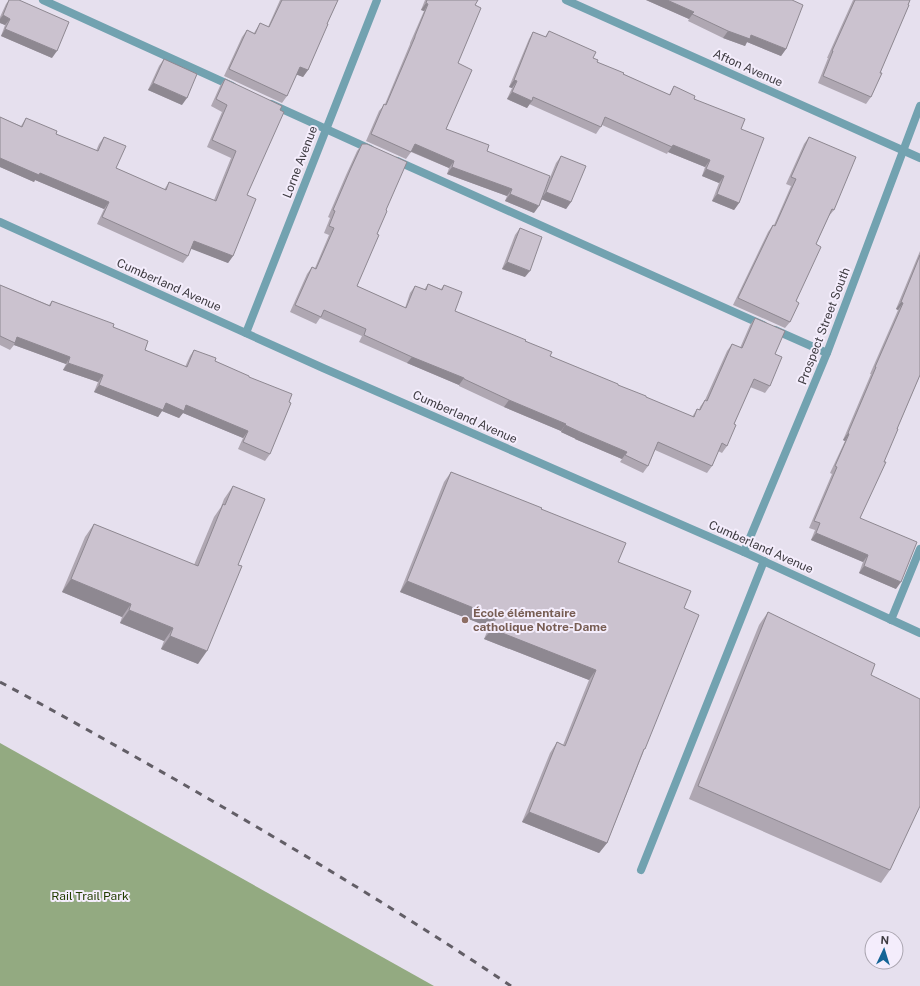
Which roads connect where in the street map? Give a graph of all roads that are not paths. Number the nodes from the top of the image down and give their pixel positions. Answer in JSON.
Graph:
{"nodes":[{"id":1,"x":43,"y":0,"type":"edge"},
{"id":2,"x":377,"y":0,"type":"edge"},
{"id":3,"x":566,"y":0,"type":"edge"},
{"id":4,"x":239,"y":89,"type":"edge"},
{"id":5,"x":261,"y":99,"type":"edge"},
{"id":6,"x":920,"y":106,"type":"edge"},
{"id":7,"x":326,"y":129,"type":"junction"},
{"id":8,"x":903,"y":151,"type":"junction"},
{"id":9,"x":377,"y":152,"type":"edge"},
{"id":10,"x":392,"y":158,"type":"edge"},
{"id":11,"x":920,"y":158,"type":"edge"},
{"id":12,"x":0,"y":222,"type":"edge"},
{"id":13,"x":246,"y":333,"type":"junction"},
{"id":14,"x":827,"y":353,"type":"junction"},
{"id":15,"x":920,"y":549,"type":"edge"},
{"id":16,"x":744,"y":552,"type":"junction"},
{"id":17,"x":764,"y":562,"type":"junction"},
{"id":18,"x":891,"y":620,"type":"junction"},
{"id":19,"x":920,"y":633,"type":"edge"},
{"id":20,"x":641,"y":870,"type":"dead end"}],
"edges":[{"from":1,"to":4,"type":"street"},
{"from":2,"to":7,"type":"street","name":"Lorne Avenue"},
{"from":3,"to":8,"type":"street","name":"Afton Avenue"},
{"from":5,"to":7,"type":"street"},
{"from":6,"to":8,"type":"street","name":"Prospect Street South"},
{"from":7,"to":9,"type":"street"},
{"from":7,"to":13,"type":"street","name":"Lorne Avenue"},
{"from":8,"to":11,"type":"street","name":"Afton Avenue"},
{"from":8,"to":14,"type":"street","name":"Prospect Street South"},
{"from":10,"to":14,"type":"street"},
{"from":12,"to":13,"type":"street","name":"Cumberland Avenue"},
{"from":13,"to":16,"type":"street","name":"Cumberland Avenue"},
{"from":14,"to":16,"type":"street","name":"Prospect Street South"},
{"from":15,"to":18,"type":"street"},
{"from":16,"to":17,"type":"street","name":"Cumberland Avenue"},
{"from":17,"to":18,"type":"street","name":"Cumberland Avenue"},
{"from":17,"to":20,"type":"street"},
{"from":18,"to":19,"type":"street","name":"Cumberland Avenue"}]}
